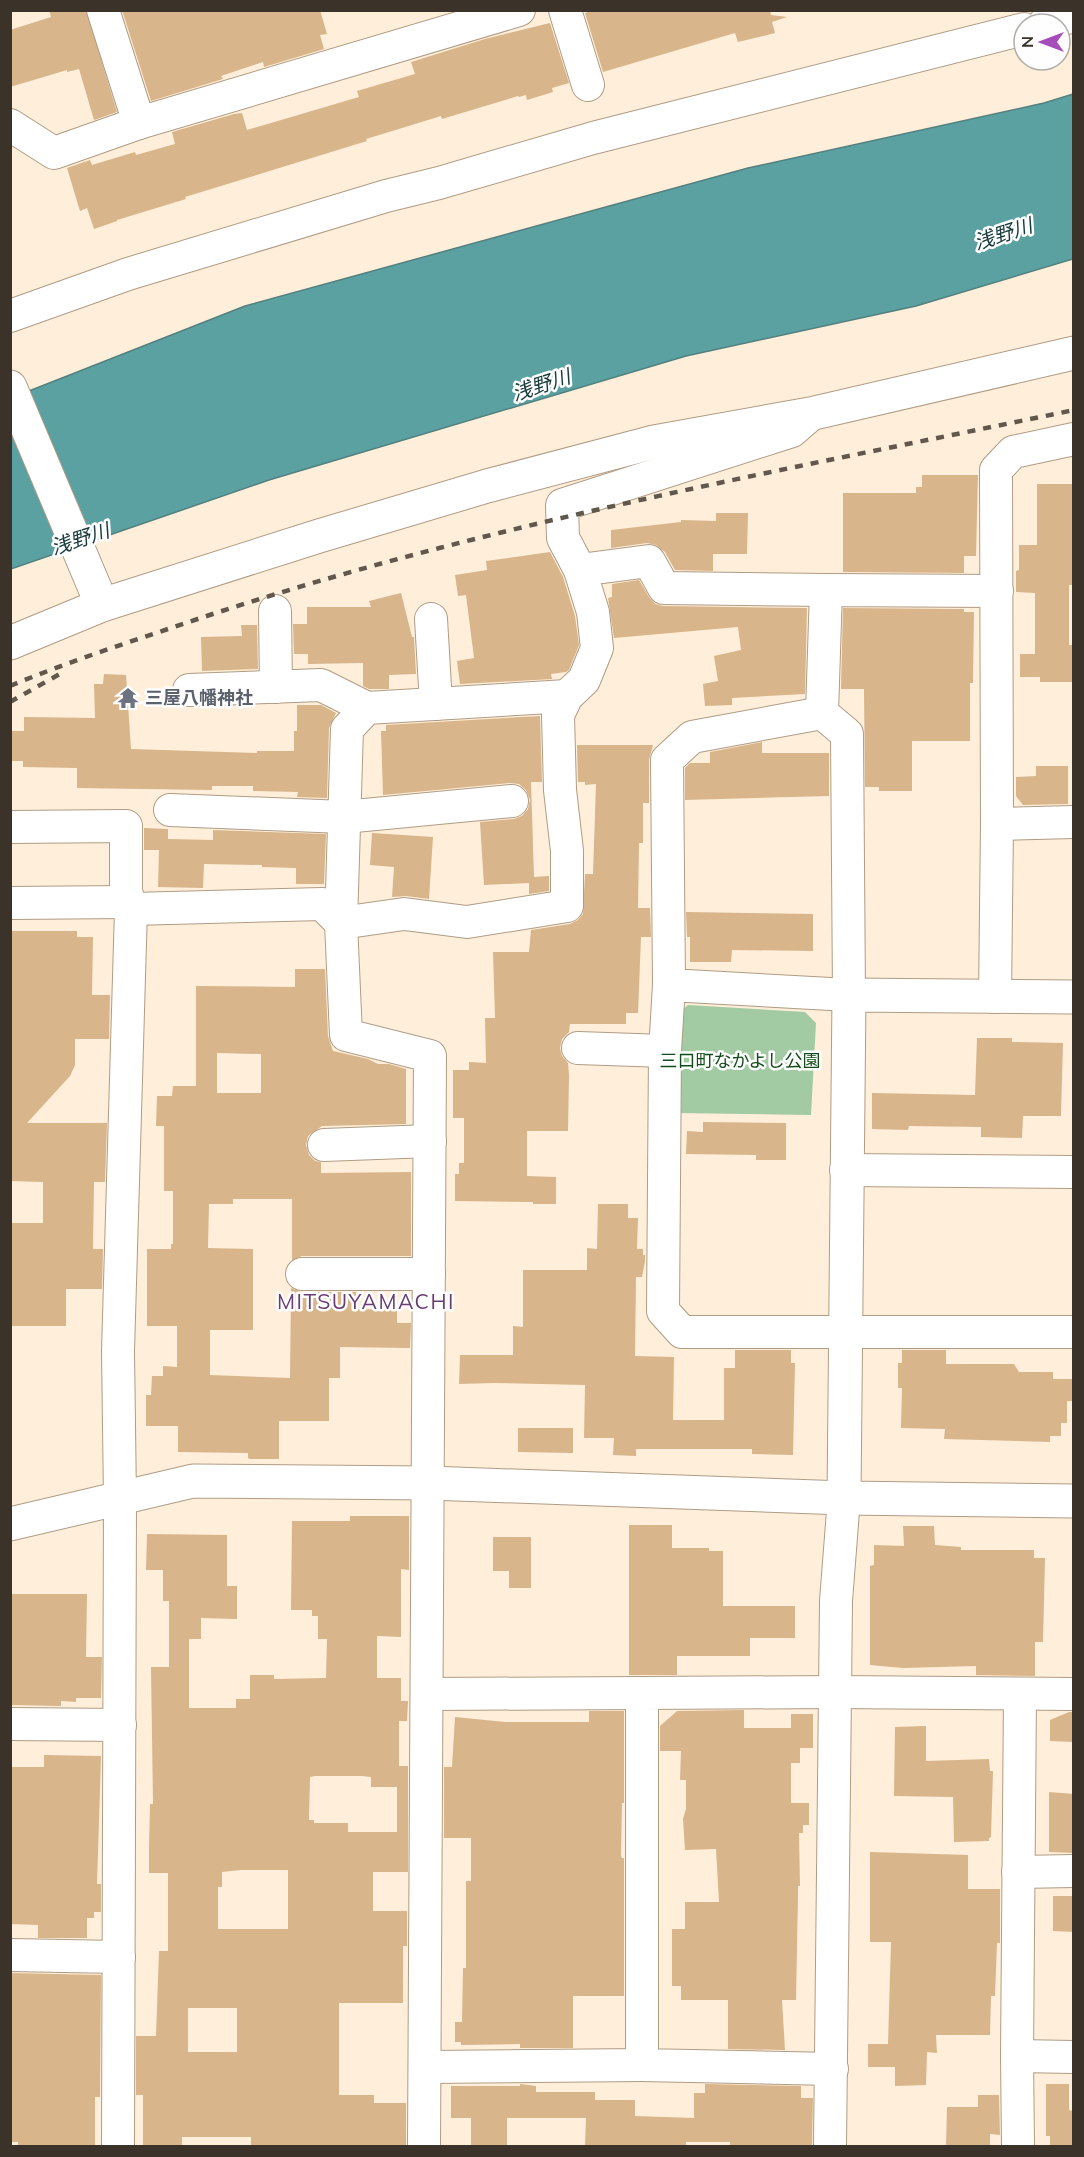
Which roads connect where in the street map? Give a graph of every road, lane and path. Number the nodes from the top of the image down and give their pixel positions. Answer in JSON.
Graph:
{"nodes":[{"id":1,"x":103,"y":10,"type":"edge"},
{"id":2,"x":519,"y":10,"type":"edge"},
{"id":3,"x":565,"y":10,"type":"edge"},
{"id":4,"x":1012,"y":32,"type":"edge"},
{"id":5,"x":588,"y":85,"type":"dead end"},
{"id":6,"x":139,"y":123,"type":"junction"},
{"id":7,"x":10,"y":125,"type":"edge"},
{"id":8,"x":10,"y":316,"type":"edge"},
{"id":9,"x":1074,"y":353,"type":"edge"},
{"id":10,"x":10,"y":387,"type":"edge"},
{"id":11,"x":810,"y":414,"type":"junction"},
{"id":12,"x":1074,"y":439,"type":"edge"},
{"id":13,"x":580,"y":570,"type":"junction"},
{"id":14,"x":826,"y":590,"type":"junction"},
{"id":15,"x":997,"y":591,"type":"junction"},
{"id":16,"x":102,"y":605,"type":"junction"},
{"id":17,"x":275,"y":611,"type":"dead end"},
{"id":18,"x":431,"y":619,"type":"dead end"},
{"id":19,"x":10,"y":643,"type":"edge"},
{"id":20,"x":276,"y":687,"type":"junction"},
{"id":21,"x":189,"y":690,"type":"dead end"},
{"id":22,"x":567,"y":696,"type":"junction"},
{"id":23,"x":436,"y":704,"type":"junction"},
{"id":24,"x":367,"y":708,"type":"junction"},
{"id":25,"x":822,"y":713,"type":"junction"},
{"id":26,"x":512,"y":801,"type":"dead end"},
{"id":27,"x":170,"y":810,"type":"dead end"},
{"id":28,"x":344,"y":817,"type":"junction"},
{"id":29,"x":1074,"y":822,"type":"edge"},
{"id":30,"x":998,"y":824,"type":"junction"},
{"id":31,"x":10,"y":827,"type":"edge"},
{"id":32,"x":10,"y":903,"type":"edge"},
{"id":33,"x":130,"y":906,"type":"junction"},
{"id":34,"x":341,"y":923,"type":"junction"},
{"id":35,"x":669,"y":985,"type":"junction"},
{"id":36,"x":849,"y":995,"type":"junction"},
{"id":37,"x":995,"y":996,"type":"junction"},
{"id":38,"x":1074,"y":997,"type":"edge"},
{"id":39,"x":578,"y":1048,"type":"dead end"},
{"id":40,"x":665,"y":1052,"type":"junction"},
{"id":41,"x":430,"y":1141,"type":"junction"},
{"id":42,"x":324,"y":1145,"type":"dead end"},
{"id":43,"x":846,"y":1170,"type":"junction"},
{"id":44,"x":1074,"y":1172,"type":"edge"},
{"id":45,"x":302,"y":1274,"type":"dead end"},
{"id":46,"x":429,"y":1274,"type":"junction"},
{"id":47,"x":845,"y":1331,"type":"junction"},
{"id":48,"x":1074,"y":1332,"type":"edge"},
{"id":49,"x":429,"y":1483,"type":"junction"},
{"id":50,"x":844,"y":1498,"type":"junction"},
{"id":51,"x":120,"y":1500,"type":"junction"},
{"id":52,"x":1074,"y":1501,"type":"edge"},
{"id":53,"x":10,"y":1524,"type":"edge"},
{"id":54,"x":836,"y":1692,"type":"junction"},
{"id":55,"x":642,"y":1694,"type":"junction"},
{"id":56,"x":1074,"y":1694,"type":"edge"},
{"id":57,"x":428,"y":1695,"type":"junction"},
{"id":58,"x":1020,"y":1695,"type":"junction"},
{"id":59,"x":10,"y":1724,"type":"edge"},
{"id":60,"x":120,"y":1725,"type":"junction"},
{"id":61,"x":1074,"y":1871,"type":"edge"},
{"id":62,"x":1018,"y":1872,"type":"junction"},
{"id":63,"x":10,"y":1955,"type":"edge"},
{"id":64,"x":119,"y":1957,"type":"junction"},
{"id":65,"x":1017,"y":2056,"type":"junction"},
{"id":66,"x":1074,"y":2057,"type":"edge"},
{"id":67,"x":642,"y":2065,"type":"junction"},
{"id":68,"x":425,"y":2067,"type":"junction"},
{"id":69,"x":832,"y":2069,"type":"junction"},
{"id":70,"x":118,"y":2146,"type":"edge"},
{"id":71,"x":424,"y":2146,"type":"edge"},
{"id":72,"x":830,"y":2146,"type":"edge"},
{"id":73,"x":1018,"y":2146,"type":"edge"}],
"edges":[{"from":1,"to":6,"type":"street"},
{"from":2,"to":6,"type":"street"},
{"from":3,"to":5,"type":"street"},
{"from":4,"to":8,"type":"street"},
{"from":6,"to":7,"type":"street"},
{"from":9,"to":11,"type":"street"},
{"from":10,"to":16,"type":"street"},
{"from":11,"to":13,"type":"street"},
{"from":11,"to":16,"type":"street"},
{"from":12,"to":15,"type":"street"},
{"from":13,"to":14,"type":"street"},
{"from":13,"to":22,"type":"street"},
{"from":14,"to":15,"type":"street"},
{"from":14,"to":25,"type":"street"},
{"from":15,"to":30,"type":"street"},
{"from":16,"to":19,"type":"street"},
{"from":17,"to":20,"type":"street"},
{"from":18,"to":23,"type":"street"},
{"from":20,"to":21,"type":"street"},
{"from":20,"to":24,"type":"street"},
{"from":22,"to":23,"type":"street"},
{"from":22,"to":34,"type":"street"},
{"from":23,"to":24,"type":"street"},
{"from":24,"to":28,"type":"street"},
{"from":25,"to":35,"type":"street"},
{"from":25,"to":36,"type":"street"},
{"from":26,"to":28,"type":"street"},
{"from":27,"to":28,"type":"street"},
{"from":28,"to":34,"type":"street"},
{"from":29,"to":30,"type":"street"},
{"from":30,"to":37,"type":"street"},
{"from":31,"to":33,"type":"street"},
{"from":32,"to":33,"type":"street"},
{"from":33,"to":34,"type":"street"},
{"from":33,"to":51,"type":"street"},
{"from":34,"to":41,"type":"street"},
{"from":35,"to":36,"type":"street"},
{"from":35,"to":40,"type":"street"},
{"from":36,"to":37,"type":"street"},
{"from":36,"to":43,"type":"street"},
{"from":37,"to":38,"type":"street"},
{"from":39,"to":40,"type":"street"},
{"from":40,"to":47,"type":"street"},
{"from":41,"to":42,"type":"street"},
{"from":41,"to":46,"type":"street"},
{"from":43,"to":44,"type":"street"},
{"from":43,"to":47,"type":"street"},
{"from":45,"to":46,"type":"street"},
{"from":46,"to":49,"type":"street"},
{"from":47,"to":48,"type":"street"},
{"from":47,"to":50,"type":"street"},
{"from":49,"to":50,"type":"street"},
{"from":49,"to":51,"type":"street"},
{"from":49,"to":57,"type":"street"},
{"from":50,"to":52,"type":"street"},
{"from":50,"to":54,"type":"street"},
{"from":51,"to":53,"type":"street"},
{"from":51,"to":60,"type":"street"},
{"from":54,"to":55,"type":"street"},
{"from":54,"to":58,"type":"street"},
{"from":54,"to":69,"type":"street"},
{"from":55,"to":57,"type":"street"},
{"from":55,"to":67,"type":"street"},
{"from":56,"to":58,"type":"street"},
{"from":57,"to":68,"type":"street"},
{"from":58,"to":62,"type":"street"},
{"from":59,"to":60,"type":"street"},
{"from":60,"to":64,"type":"street"},
{"from":61,"to":62,"type":"street"},
{"from":62,"to":65,"type":"street"},
{"from":63,"to":64,"type":"street"},
{"from":64,"to":70,"type":"street"},
{"from":65,"to":66,"type":"street"},
{"from":65,"to":73,"type":"street"},
{"from":67,"to":68,"type":"street"},
{"from":67,"to":69,"type":"street"},
{"from":68,"to":71,"type":"street"},
{"from":69,"to":72,"type":"street"}]}
